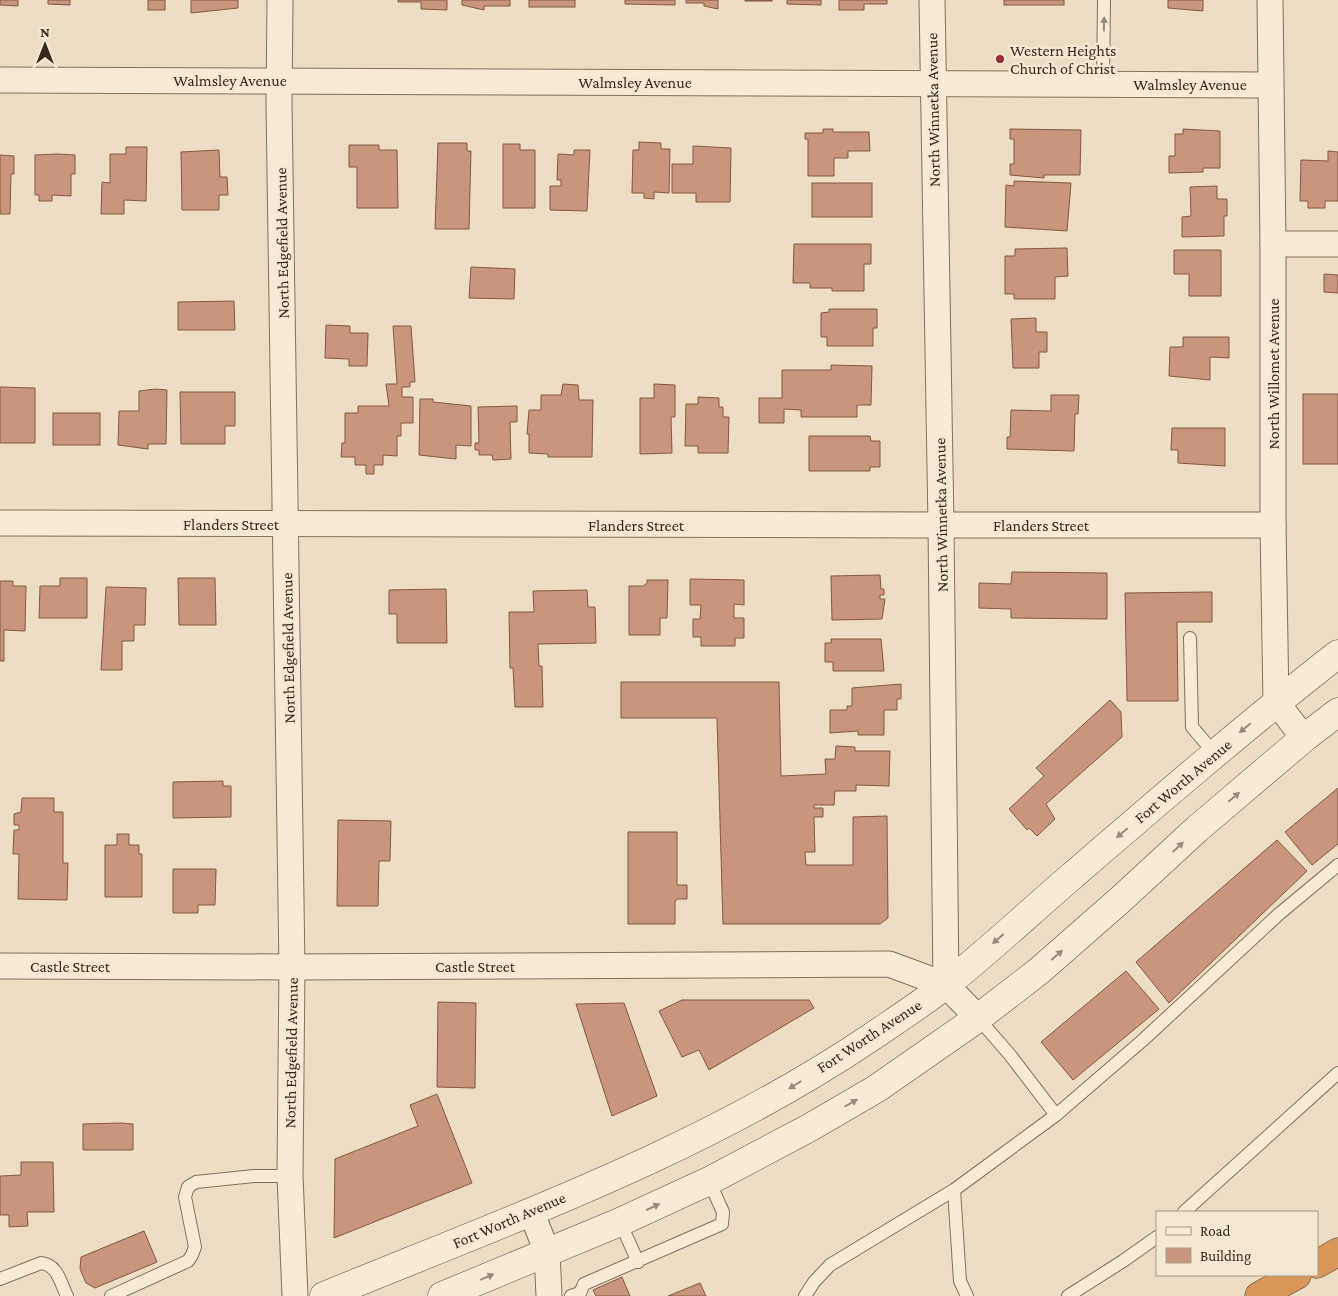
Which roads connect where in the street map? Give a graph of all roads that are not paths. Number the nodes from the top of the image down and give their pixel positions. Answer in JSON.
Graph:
{"nodes":[{"id":1,"x":280,"y":0,"type":"edge"},
{"id":2,"x":932,"y":0,"type":"edge"},
{"id":3,"x":1104,"y":0,"type":"edge"},
{"id":4,"x":1270,"y":0,"type":"edge"},
{"id":5,"x":0,"y":80,"type":"edge"},
{"id":6,"x":280,"y":80,"type":"junction"},
{"id":7,"x":932,"y":83,"type":"junction"},
{"id":8,"x":1103,"y":84,"type":"junction"},
{"id":9,"x":1270,"y":85,"type":"junction"},
{"id":10,"x":1273,"y":244,"type":"junction"},
{"id":11,"x":1338,"y":244,"type":"edge"},
{"id":12,"x":0,"y":522,"type":"edge"},
{"id":13,"x":286,"y":524,"type":"junction"},
{"id":14,"x":1273,"y":524,"type":"junction"},
{"id":15,"x":941,"y":525,"type":"junction"},
{"id":16,"x":1190,"y":638,"type":"dead end"},
{"id":17,"x":1338,"y":654,"type":"edge"},
{"id":18,"x":1276,"y":702,"type":"junction"},
{"id":19,"x":1338,"y":712,"type":"edge"},
{"id":20,"x":1304,"y":738,"type":"junction"},
{"id":21,"x":1215,"y":754,"type":"junction"},
{"id":22,"x":1338,"y":865,"type":"edge"},
{"id":23,"x":0,"y":966,"type":"edge"},
{"id":24,"x":292,"y":967,"type":"junction"},
{"id":25,"x":946,"y":985,"type":"junction"},
{"id":26,"x":978,"y":1018,"type":"junction"},
{"id":27,"x":1338,"y":1073,"type":"edge"},
{"id":28,"x":1056,"y":1115,"type":"junction"},
{"id":29,"x":290,"y":1176,"type":"junction"},
{"id":30,"x":709,"y":1181,"type":"junction"},
{"id":31,"x":954,"y":1190,"type":"junction"},
{"id":32,"x":531,"y":1211,"type":"junction"},
{"id":33,"x":1185,"y":1211,"type":"edge"},
{"id":34,"x":620,"y":1222,"type":"junction"},
{"id":35,"x":1156,"y":1238,"type":"edge"},
{"id":36,"x":547,"y":1252,"type":"junction"},
{"id":37,"x":1338,"y":1252,"type":"edge"},
{"id":38,"x":638,"y":1262,"type":"junction"},
{"id":39,"x":1318,"y":1263,"type":"edge"},
{"id":40,"x":1295,"y":1276,"type":"edge"},
{"id":41,"x":0,"y":1278,"type":"edge"},
{"id":42,"x":67,"y":1296,"type":"edge"},
{"id":43,"x":111,"y":1296,"type":"edge"},
{"id":44,"x":295,"y":1296,"type":"edge"},
{"id":45,"x":324,"y":1296,"type":"edge"},
{"id":46,"x":442,"y":1296,"type":"edge"},
{"id":47,"x":548,"y":1296,"type":"edge"},
{"id":48,"x":572,"y":1296,"type":"edge"},
{"id":49,"x":805,"y":1296,"type":"edge"},
{"id":50,"x":967,"y":1296,"type":"edge"},
{"id":51,"x":1068,"y":1296,"type":"edge"},
{"id":52,"x":1259,"y":1296,"type":"edge"}],
"edges":[{"from":1,"to":6,"type":"street","name":"North Edgefield Avenue"},
{"from":2,"to":7,"type":"street","name":"North Winnetka Avenue"},
{"from":8,"to":3,"type":"lane","one_way":true},
{"from":4,"to":9,"type":"street","name":"North Willomet Avenue"},
{"from":5,"to":6,"type":"street","name":"Walmsley Avenue"},
{"from":6,"to":7,"type":"street","name":"Walmsley Avenue"},
{"from":6,"to":13,"type":"street","name":"North Edgefield Avenue"},
{"from":7,"to":8,"type":"street","name":"Walmsley Avenue"},
{"from":7,"to":15,"type":"street","name":"North Winnetka Avenue"},
{"from":8,"to":9,"type":"street","name":"Walmsley Avenue"},
{"from":9,"to":10,"type":"street","name":"North Willomet Avenue"},
{"from":10,"to":11,"type":"street"},
{"from":10,"to":14,"type":"street","name":"North Willomet Avenue"},
{"from":12,"to":13,"type":"street","name":"Flanders Street"},
{"from":13,"to":15,"type":"street","name":"Flanders Street"},
{"from":13,"to":24,"type":"street","name":"North Edgefield Avenue"},
{"from":14,"to":15,"type":"street","name":"Flanders Street"},
{"from":14,"to":18,"type":"street","name":"North Willomet Avenue"},
{"from":15,"to":25,"type":"street","name":"North Winnetka Avenue"},
{"from":16,"to":21,"type":"lane"},
{"from":17,"to":18,"type":"main road","name":"Fort Worth Avenue"},
{"from":18,"to":20,"type":"street"},
{"from":18,"to":21,"type":"main road","name":"Fort Worth Avenue","one_way":true},
{"from":19,"to":20,"type":"main road"},
{"from":26,"to":20,"type":"main road","one_way":true},
{"from":21,"to":25,"type":"main road","name":"Fort Worth Avenue","one_way":true},
{"from":22,"to":28,"type":"lane"},
{"from":23,"to":24,"type":"street","name":"Castle Street"},
{"from":24,"to":25,"type":"street","name":"Castle Street"},
{"from":24,"to":29,"type":"street","name":"North Edgefield Avenue"},
{"from":25,"to":26,"type":"street"},
{"from":25,"to":32,"type":"main road","name":"Fort Worth Avenue","one_way":true},
{"from":26,"to":28,"type":"lane"},
{"from":30,"to":26,"type":"main road","one_way":true},
{"from":27,"to":33,"type":"lane"},
{"from":28,"to":31,"type":"lane"},
{"from":29,"to":43,"type":"lane"},
{"from":29,"to":44,"type":"street","name":"North Edgefield Avenue"},
{"from":34,"to":30,"type":"main road","one_way":true},
{"from":30,"to":38,"type":"lane"},
{"from":31,"to":49,"type":"lane"},
{"from":31,"to":50,"type":"lane"},
{"from":32,"to":36,"type":"street"},
{"from":32,"to":45,"type":"main road","name":"Fort Worth Avenue"},
{"from":34,"to":36,"type":"main road"},
{"from":34,"to":38,"type":"lane"},
{"from":35,"to":51,"type":"lane"},
{"from":46,"to":36,"type":"main road","one_way":true},
{"from":36,"to":47,"type":"street"},
{"from":37,"to":39,"type":"highway"},
{"from":38,"to":48,"type":"lane"},
{"from":40,"to":52,"type":"highway"},
{"from":41,"to":42,"type":"lane"}]}
